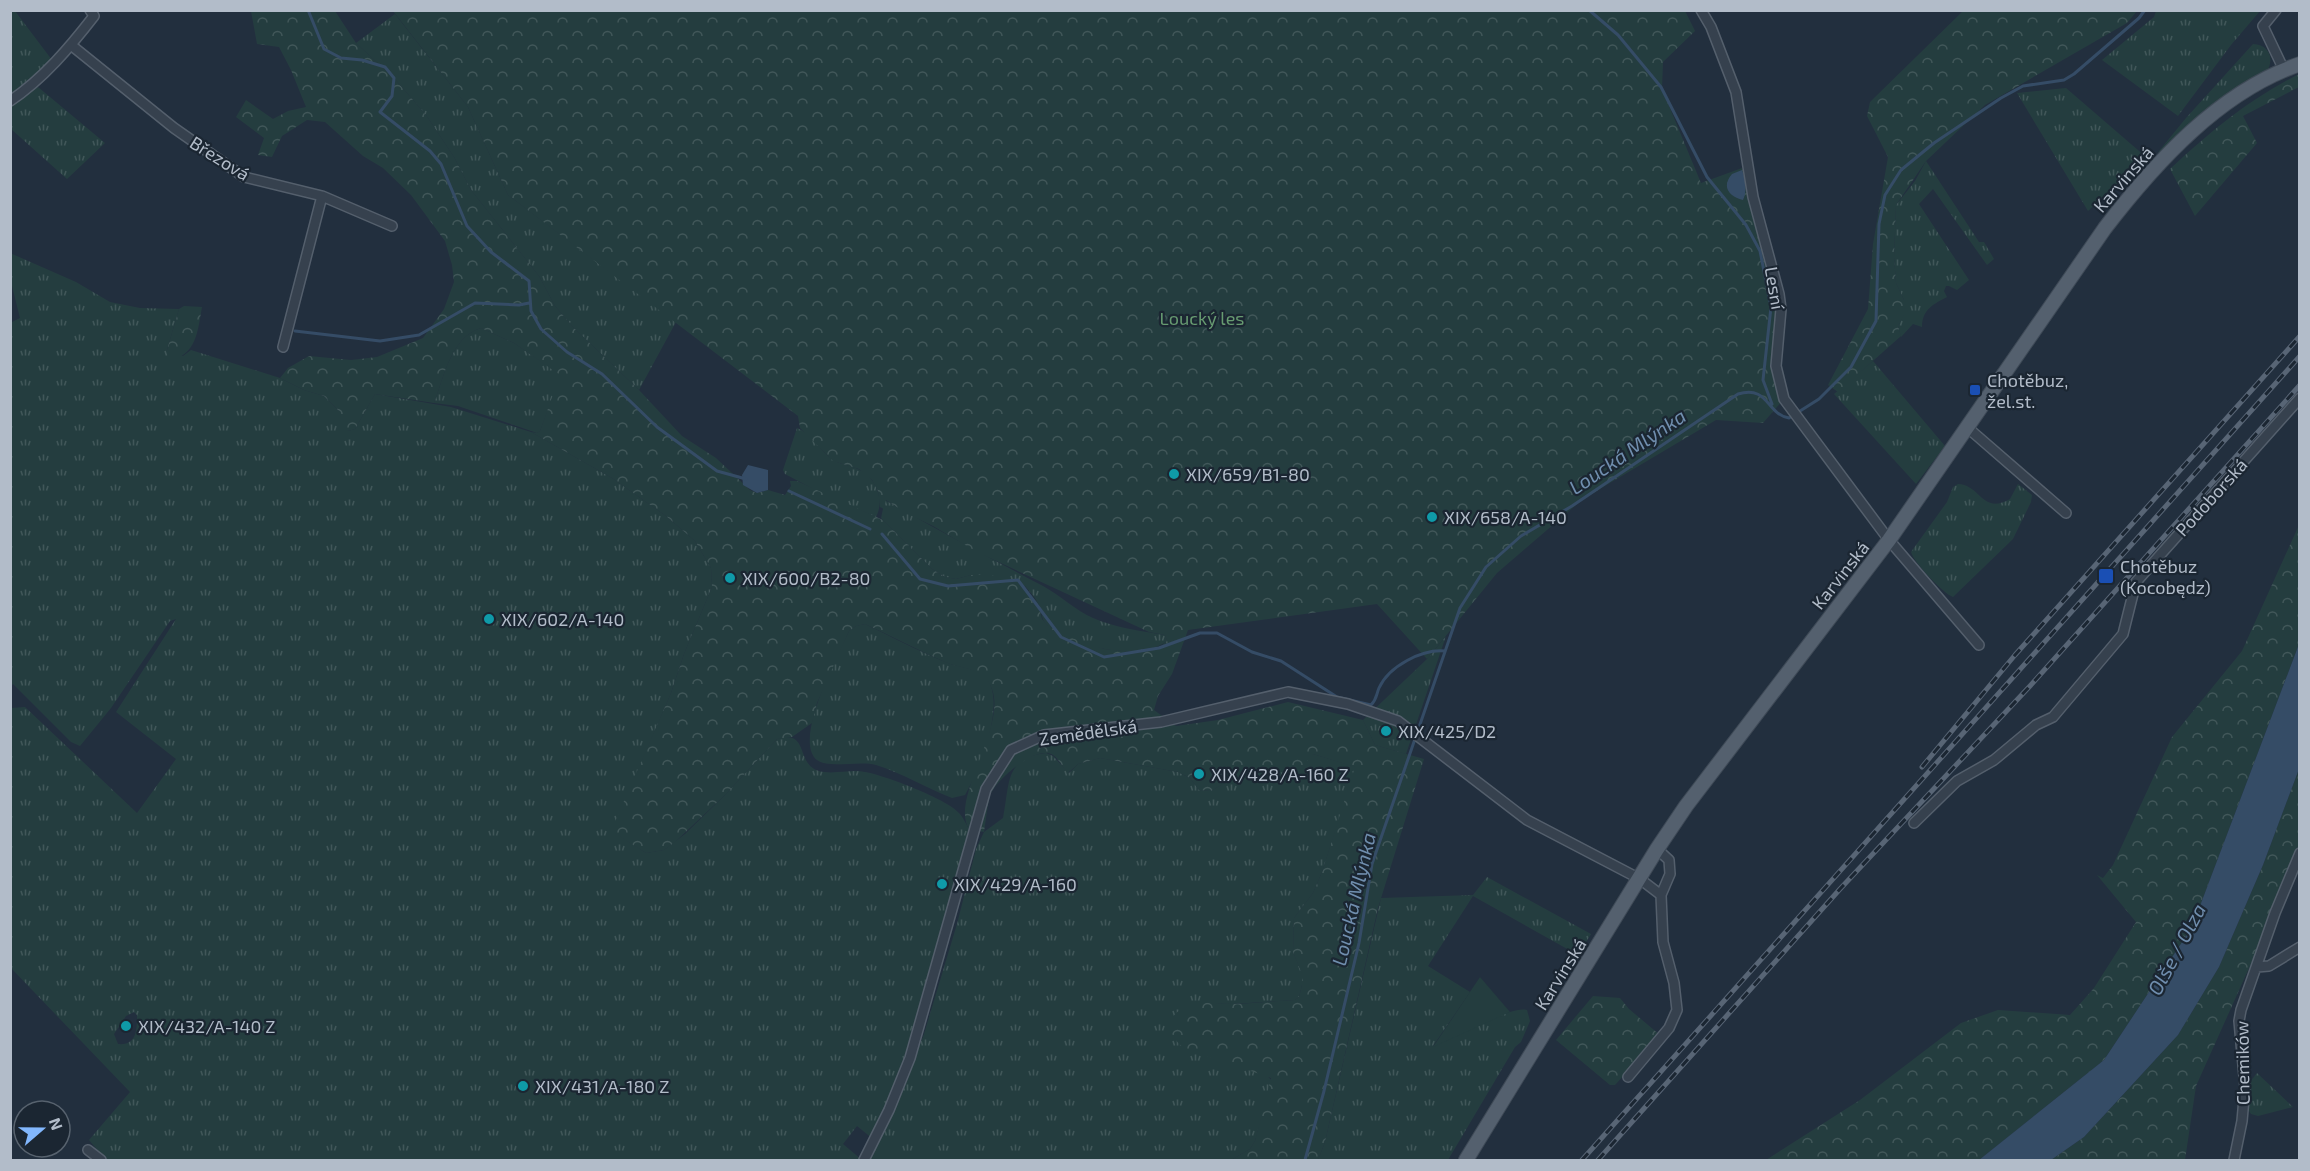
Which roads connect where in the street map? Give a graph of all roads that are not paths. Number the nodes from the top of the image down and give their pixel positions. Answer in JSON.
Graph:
{"nodes":[{"id":1,"x":90,"y":10,"type":"edge"},
{"id":2,"x":1701,"y":10,"type":"edge"},
{"id":3,"x":2276,"y":10,"type":"edge"},
{"id":4,"x":71,"y":45,"type":"junction"},
{"id":5,"x":2300,"y":64,"type":"edge"},
{"id":6,"x":2284,"y":70,"type":"junction"},
{"id":7,"x":10,"y":101,"type":"edge"},
{"id":8,"x":322,"y":196,"type":"junction"},
{"id":9,"x":392,"y":226,"type":"dead end"},
{"id":10,"x":284,"y":348,"type":"dead end"},
{"id":11,"x":2300,"y":399,"type":"edge"},
{"id":12,"x":1968,"y":428,"type":"junction"},
{"id":13,"x":2066,"y":513,"type":"dead end"},
{"id":14,"x":1889,"y":540,"type":"junction"},
{"id":15,"x":1979,"y":645,"type":"dead end"},
{"id":16,"x":1914,"y":823,"type":"dead end"},
{"id":17,"x":1657,"y":849,"type":"junction"},
{"id":18,"x":2300,"y":853,"type":"edge"},
{"id":19,"x":1640,"y":879,"type":"junction"},
{"id":20,"x":1661,"y":894,"type":"junction"},
{"id":21,"x":2300,"y":947,"type":"edge"},
{"id":22,"x":2257,"y":967,"type":"junction"},
{"id":23,"x":1628,"y":1077,"type":"dead end"},
{"id":24,"x":88,"y":1150,"type":"dead end"},
{"id":25,"x":101,"y":1161,"type":"edge"},
{"id":26,"x":864,"y":1161,"type":"edge"},
{"id":27,"x":1466,"y":1161,"type":"edge"},
{"id":28,"x":2234,"y":1161,"type":"edge"}],
"edges":[{"from":1,"to":4,"type":"street"},
{"from":2,"to":14,"type":"street","name":"Lesní"},
{"from":3,"to":6,"type":"street"},
{"from":4,"to":7,"type":"street"},
{"from":4,"to":8,"type":"street","name":"Březová"},
{"from":5,"to":6,"type":"main road","name":"Karvinská"},
{"from":6,"to":12,"type":"main road","name":"Karvinská"},
{"from":8,"to":9,"type":"street","name":"Březová"},
{"from":8,"to":10,"type":"street"},
{"from":11,"to":16,"type":"street","name":"Podoborská"},
{"from":12,"to":13,"type":"street"},
{"from":12,"to":14,"type":"main road","name":"Karvinská"},
{"from":14,"to":15,"type":"street","name":"Lesní"},
{"from":14,"to":17,"type":"main road","name":"Karvinská"},
{"from":17,"to":19,"type":"main road","name":"Karvinská"},
{"from":17,"to":20,"type":"street"},
{"from":18,"to":22,"type":"street","name":"Chemików"},
{"from":19,"to":20,"type":"street","name":"Zemědělská"},
{"from":19,"to":26,"type":"street","name":"Zemědělská"},
{"from":19,"to":27,"type":"main road","name":"Karvinská"},
{"from":20,"to":23,"type":"street"},
{"from":21,"to":22,"type":"street"},
{"from":22,"to":28,"type":"street","name":"Chemików"},
{"from":24,"to":25,"type":"street"}]}
